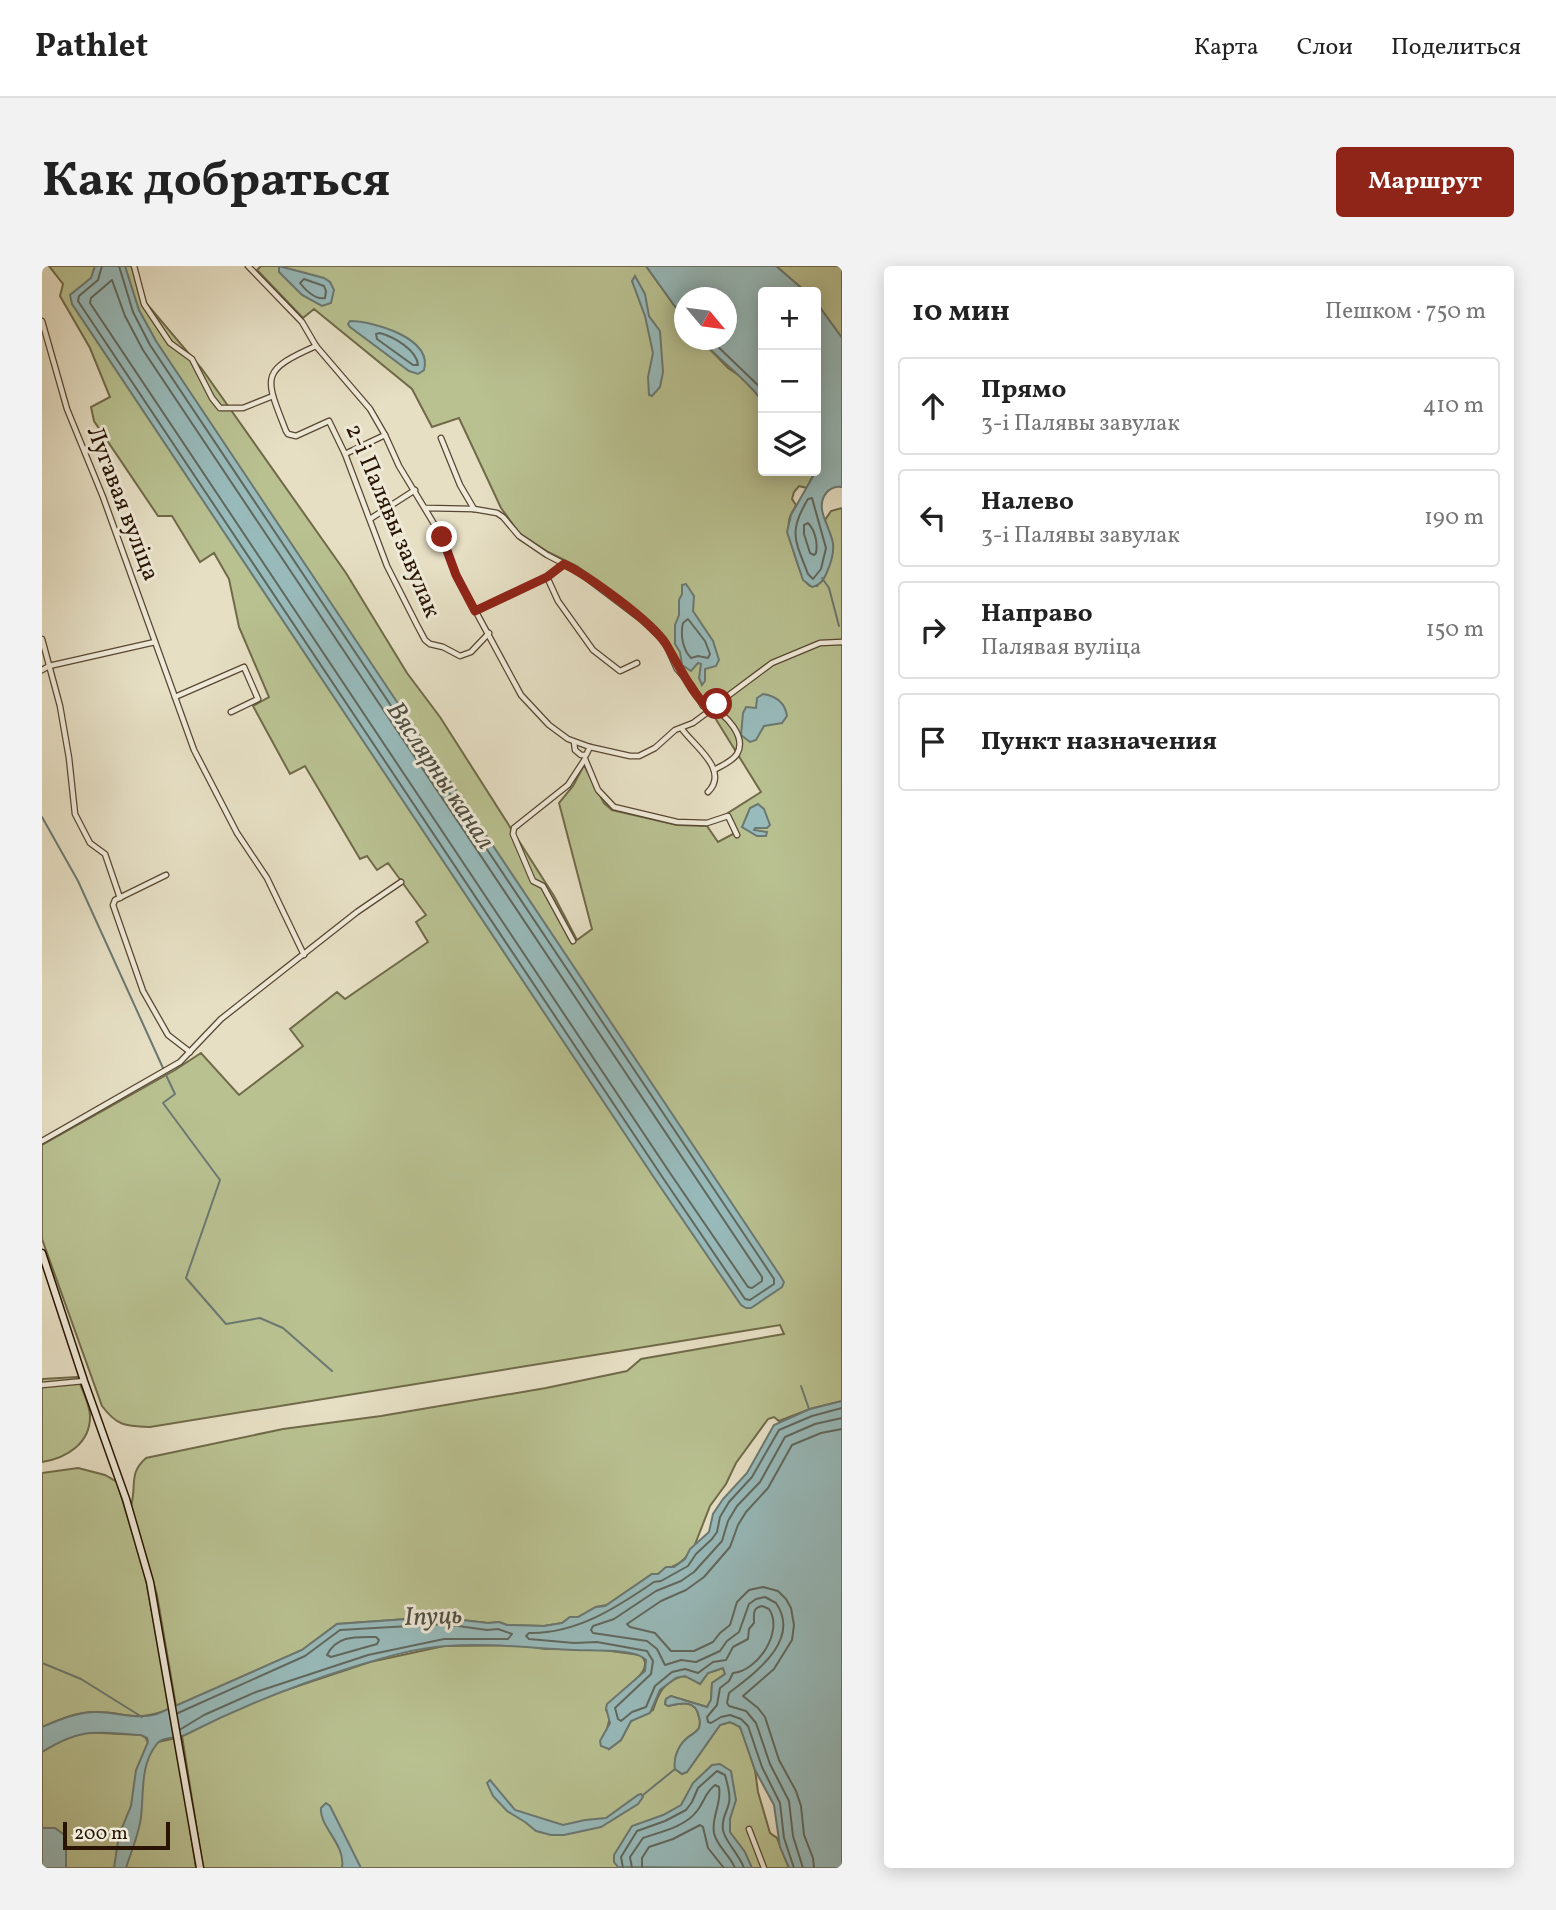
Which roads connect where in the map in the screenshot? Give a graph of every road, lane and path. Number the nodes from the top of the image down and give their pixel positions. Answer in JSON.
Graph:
{"nodes":[{"id":1,"x":134,"y":266,"type":"edge"},
{"id":2,"x":248,"y":266,"type":"edge"},
{"id":3,"x":42,"y":321,"type":"edge"},
{"id":4,"x":316,"y":346,"type":"junction"},
{"id":5,"x":273,"y":396,"type":"junction"},
{"id":6,"x":386,"y":435,"type":"junction"},
{"id":7,"x":441,"y":438,"type":"dead end"},
{"id":8,"x":345,"y":454,"type":"junction"},
{"id":9,"x":415,"y":490,"type":"junction"},
{"id":10,"x":426,"y":508,"type":"junction"},
{"id":11,"x":474,"y":509,"type":"junction"},
{"id":12,"x":370,"y":519,"type":"junction"},
{"id":13,"x":564,"y":564,"type":"junction"},
{"id":14,"x":547,"y":577,"type":"junction"},
{"id":15,"x":475,"y":611,"type":"junction"},
{"id":16,"x":489,"y":632,"type":"junction"},
{"id":17,"x":42,"y":639,"type":"edge"},
{"id":18,"x":155,"y":642,"type":"junction"},
{"id":19,"x":842,"y":642,"type":"edge"},
{"id":20,"x":637,"y":663,"type":"dead end"},
{"id":21,"x":49,"y":666,"type":"junction"},
{"id":22,"x":42,"y":670,"type":"edge"},
{"id":23,"x":175,"y":697,"type":"junction"},
{"id":24,"x":712,"y":709,"type":"junction"},
{"id":25,"x":231,"y":712,"type":"dead end"},
{"id":26,"x":682,"y":729,"type":"junction"},
{"id":27,"x":574,"y":742,"type":"junction"},
{"id":28,"x":590,"y":747,"type":"junction"},
{"id":29,"x":585,"y":757,"type":"junction"},
{"id":30,"x":714,"y":770,"type":"junction"},
{"id":31,"x":708,"y":792,"type":"dead end"},
{"id":32,"x":737,"y":835,"type":"dead end"},
{"id":33,"x":166,"y":875,"type":"dead end"},
{"id":34,"x":401,"y":881,"type":"dead end"},
{"id":35,"x":120,"y":898,"type":"junction"},
{"id":36,"x":573,"y":941,"type":"dead end"},
{"id":37,"x":304,"y":955,"type":"junction"},
{"id":38,"x":190,"y":1053,"type":"junction"},
{"id":39,"x":42,"y":1141,"type":"edge"},
{"id":40,"x":42,"y":1253,"type":"edge"},
{"id":41,"x":84,"y":1381,"type":"junction"},
{"id":42,"x":42,"y":1385,"type":"edge"},
{"id":43,"x":749,"y":1829,"type":"dead end"},
{"id":44,"x":200,"y":1868,"type":"edge"},
{"id":45,"x":764,"y":1868,"type":"edge"}],
"edges":[{"from":1,"to":5,"type":"street"},
{"from":2,"to":4,"type":"street"},
{"from":3,"to":18,"type":"street","name":"Лугавая вуліца"},
{"from":4,"to":5,"type":"street"},
{"from":4,"to":6,"type":"street"},
{"from":5,"to":8,"type":"street","name":"2-і Палявы завулак"},
{"from":6,"to":8,"type":"street"},
{"from":6,"to":9,"type":"street"},
{"from":7,"to":11,"type":"street"},
{"from":8,"to":12,"type":"street","name":"2-і Палявы завулак"},
{"from":9,"to":10,"type":"street"},
{"from":9,"to":12,"type":"street"},
{"from":10,"to":11,"type":"street"},
{"from":10,"to":15,"type":"street"},
{"from":11,"to":13,"type":"street"},
{"from":12,"to":16,"type":"street","name":"2-і Палявы завулак"},
{"from":13,"to":14,"type":"street"},
{"from":13,"to":24,"type":"street"},
{"from":14,"to":15,"type":"street"},
{"from":14,"to":20,"type":"street"},
{"from":15,"to":16,"type":"street"},
{"from":16,"to":27,"type":"street"},
{"from":17,"to":21,"type":"street"},
{"from":18,"to":21,"type":"street"},
{"from":18,"to":23,"type":"street","name":"Лугавая вуліца"},
{"from":19,"to":24,"type":"street"},
{"from":21,"to":22,"type":"street"},
{"from":21,"to":35,"type":"street"},
{"from":23,"to":25,"type":"street"},
{"from":23,"to":37,"type":"street","name":"Лугавая вуліца"},
{"from":24,"to":26,"type":"street"},
{"from":24,"to":30,"type":"street"},
{"from":26,"to":28,"type":"street"},
{"from":26,"to":30,"type":"street"},
{"from":27,"to":28,"type":"street"},
{"from":27,"to":29,"type":"street"},
{"from":28,"to":29,"type":"street"},
{"from":29,"to":32,"type":"street"},
{"from":29,"to":36,"type":"street"},
{"from":30,"to":31,"type":"street"},
{"from":33,"to":35,"type":"street"},
{"from":34,"to":37,"type":"street"},
{"from":35,"to":38,"type":"street"},
{"from":37,"to":38,"type":"street"},
{"from":38,"to":39,"type":"street"},
{"from":40,"to":41,"type":"street"},
{"from":41,"to":42,"type":"street"},
{"from":41,"to":44,"type":"street"},
{"from":43,"to":45,"type":"street"}]}
